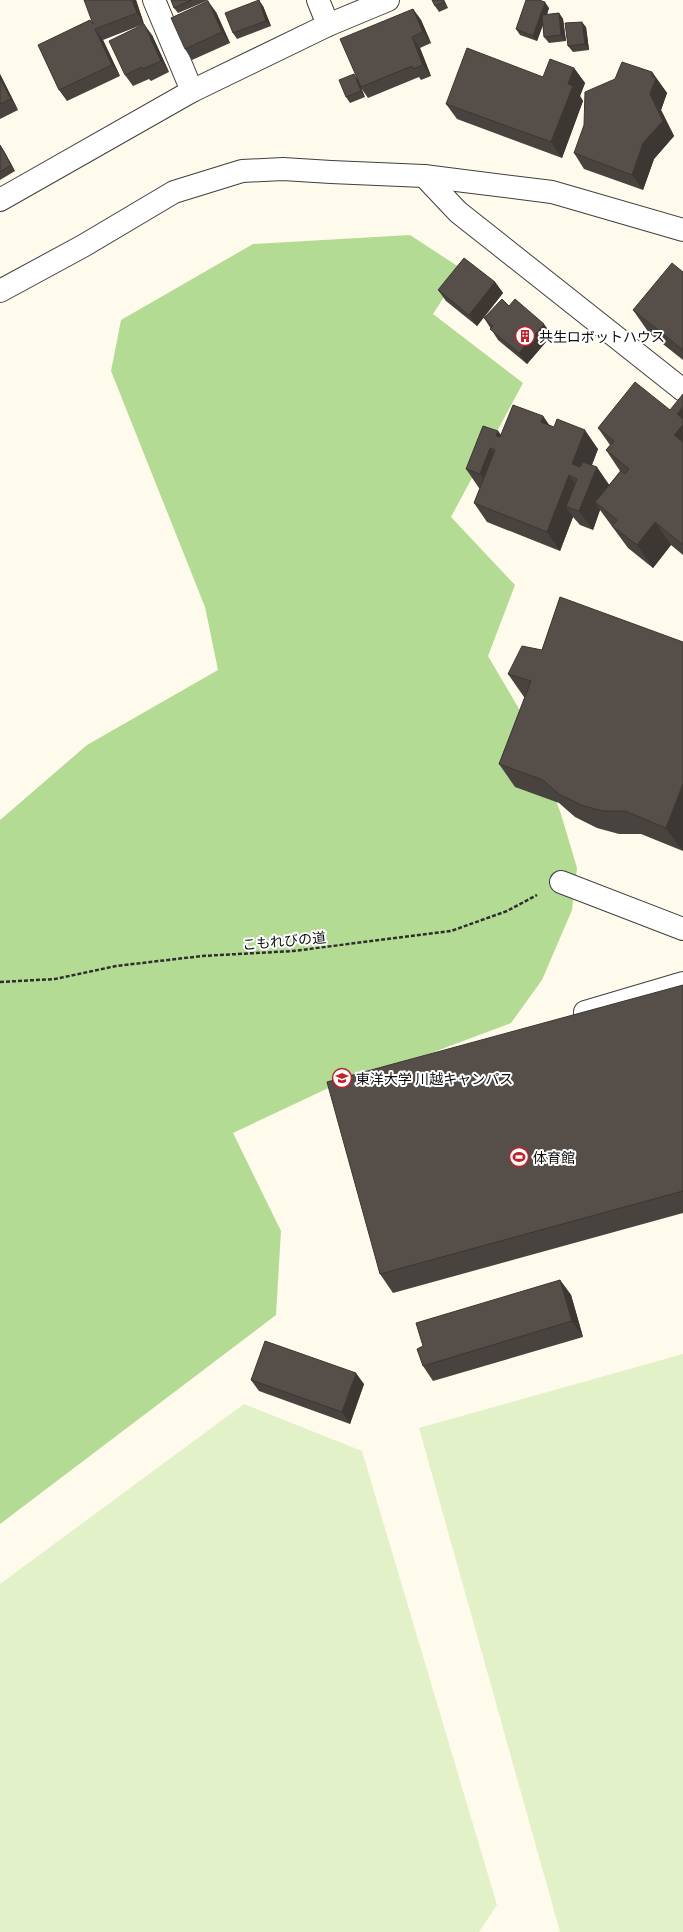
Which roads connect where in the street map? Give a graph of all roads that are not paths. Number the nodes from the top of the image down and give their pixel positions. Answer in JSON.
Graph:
{"nodes":[{"id":1,"x":154,"y":0,"type":"edge"},
{"id":2,"x":318,"y":0,"type":"edge"},
{"id":3,"x":388,"y":0,"type":"edge"},
{"id":4,"x":328,"y":25,"type":"junction"},
{"id":5,"x":192,"y":91,"type":"junction"},
{"id":6,"x":424,"y":176,"type":"junction"},
{"id":7,"x":0,"y":200,"type":"edge"},
{"id":8,"x":683,"y":230,"type":"edge"},
{"id":9,"x":0,"y":291,"type":"edge"},
{"id":10,"x":683,"y":390,"type":"edge"},
{"id":11,"x":561,"y":882,"type":"road end"},
{"id":12,"x":683,"y":929,"type":"edge"},
{"id":13,"x":683,"y":983,"type":"edge"},
{"id":14,"x":564,"y":1018,"type":"edge"}],
"edges":[{"from":1,"to":5,"type":"street"},
{"from":2,"to":4,"type":"street"},
{"from":3,"to":4,"type":"street"},
{"from":4,"to":5,"type":"street"},
{"from":5,"to":7,"type":"street"},
{"from":6,"to":8,"type":"street"},
{"from":6,"to":9,"type":"street"},
{"from":6,"to":10,"type":"street"},
{"from":11,"to":12,"type":"street"},
{"from":13,"to":14,"type":"street"}]}
